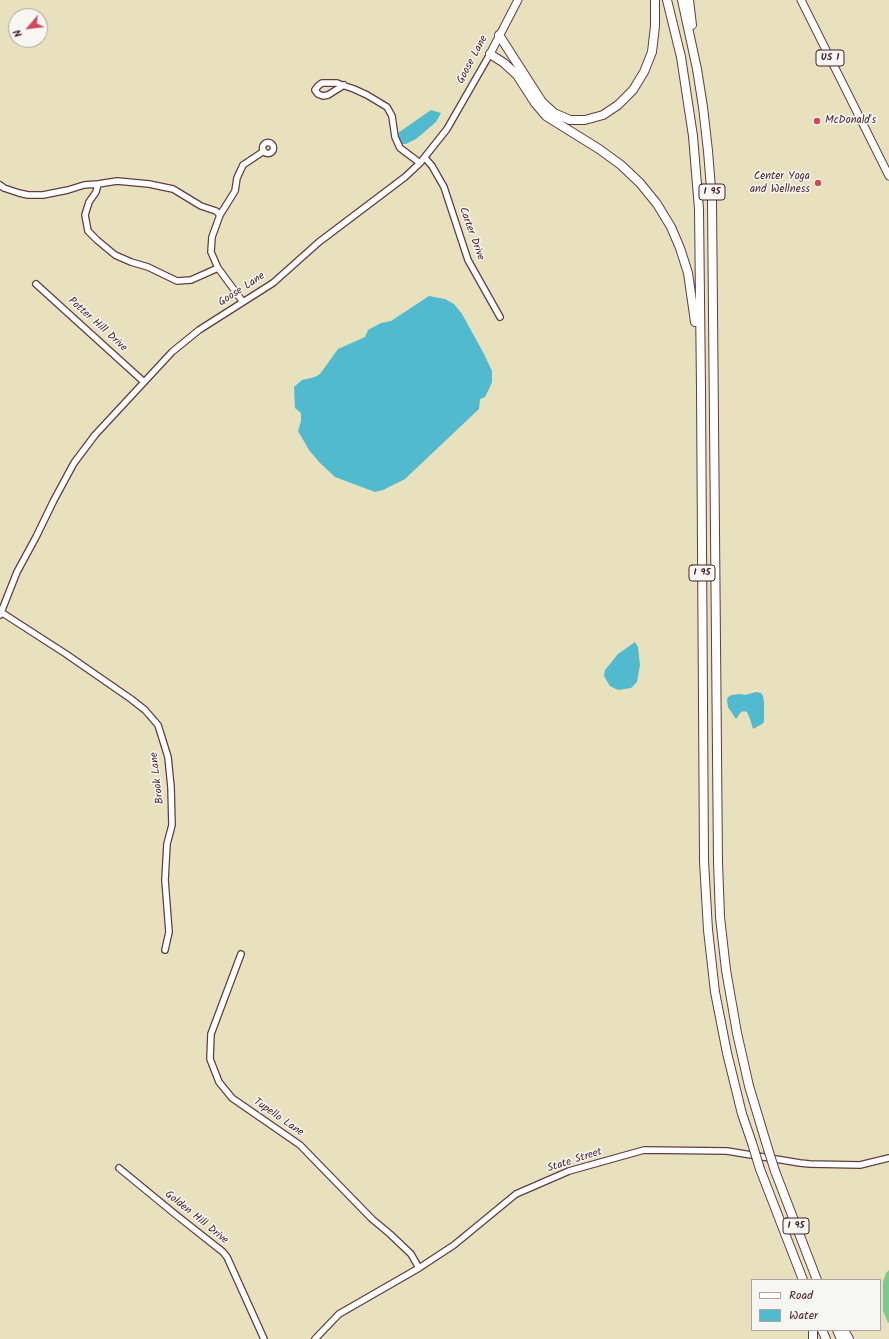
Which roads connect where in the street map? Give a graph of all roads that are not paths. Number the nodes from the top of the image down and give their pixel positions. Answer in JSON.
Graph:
{"nodes":[{"id":1,"x":518,"y":0,"type":"edge"},
{"id":2,"x":655,"y":0,"type":"edge"},
{"id":3,"x":667,"y":0,"type":"edge"},
{"id":4,"x":682,"y":0,"type":"edge"},
{"id":5,"x":690,"y":0,"type":"edge"},
{"id":6,"x":801,"y":0,"type":"edge"},
{"id":7,"x":499,"y":35,"type":"junction"},
{"id":8,"x":490,"y":54,"type":"junction"},
{"id":9,"x":697,"y":69,"type":"junction"},
{"id":10,"x":344,"y":85,"type":"dead end"},
{"id":11,"x":264,"y":151,"type":"dead end"},
{"id":12,"x":425,"y":158,"type":"junction"},
{"id":13,"x":420,"y":163,"type":"junction"},
{"id":14,"x":889,"y":176,"type":"edge"},
{"id":15,"x":98,"y":184,"type":"junction"},
{"id":16,"x":0,"y":185,"type":"edge"},
{"id":17,"x":220,"y":215,"type":"junction"},
{"id":18,"x":218,"y":268,"type":"junction"},
{"id":19,"x":36,"y":284,"type":"dead end"},
{"id":20,"x":243,"y":302,"type":"junction"},
{"id":21,"x":500,"y":318,"type":"dead end"},
{"id":22,"x":144,"y":382,"type":"junction"},
{"id":23,"x":701,"y":389,"type":"junction"},
{"id":24,"x":1,"y":614,"type":"edge"},
{"id":25,"x":165,"y":950,"type":"dead end"},
{"id":26,"x":241,"y":954,"type":"dead end"},
{"id":27,"x":889,"y":1158,"type":"edge"},
{"id":28,"x":119,"y":1168,"type":"dead end"},
{"id":29,"x":419,"y":1268,"type":"junction"},
{"id":30,"x":801,"y":1279,"type":"edge"},
{"id":31,"x":819,"y":1279,"type":"edge"},
{"id":32,"x":264,"y":1339,"type":"edge"},
{"id":33,"x":315,"y":1339,"type":"edge"}],
"edges":[{"from":1,"to":7,"type":"main road","name":"Goose Lane"},
{"from":2,"to":7,"type":"highway"},
{"from":3,"to":23,"type":"highway","number":"I 95"},
{"from":4,"to":9,"type":"highway","number":"I 95"},
{"from":5,"to":9,"type":"highway"},
{"from":6,"to":14,"type":"main road","number":"US 1"},
{"from":7,"to":8,"type":"main road","name":"Goose Lane"},
{"from":8,"to":12,"type":"street","name":"Goose Lane"},
{"from":8,"to":23,"type":"highway"},
{"from":9,"to":31,"type":"highway","number":"I 95","bridge":true},
{"from":10,"to":13,"type":"street"},
{"from":11,"to":17,"type":"street"},
{"from":12,"to":13,"type":"street","name":"Goose Lane"},
{"from":12,"to":21,"type":"street","name":"Carter Drive"},
{"from":13,"to":20,"type":"street","name":"Goose Lane"},
{"from":15,"to":16,"type":"street"},
{"from":15,"to":17,"type":"street"},
{"from":15,"to":18,"type":"street"},
{"from":17,"to":18,"type":"street"},
{"from":18,"to":20,"type":"street"},
{"from":19,"to":22,"type":"street","name":"Potter Hill Drive"},
{"from":20,"to":22,"type":"street","name":"Goose Lane"},
{"from":22,"to":24,"type":"street","name":"Goose Lane"},
{"from":23,"to":30,"type":"highway","number":"I 95","bridge":true},
{"from":24,"to":25,"type":"street","name":"Brook Lane"},
{"from":26,"to":29,"type":"street","name":"Tupello Lane"},
{"from":27,"to":29,"type":"street","name":"State Street"},
{"from":28,"to":32,"type":"street","name":"Golden Hill Drive"},
{"from":29,"to":33,"type":"street","name":"State Street"}]}
